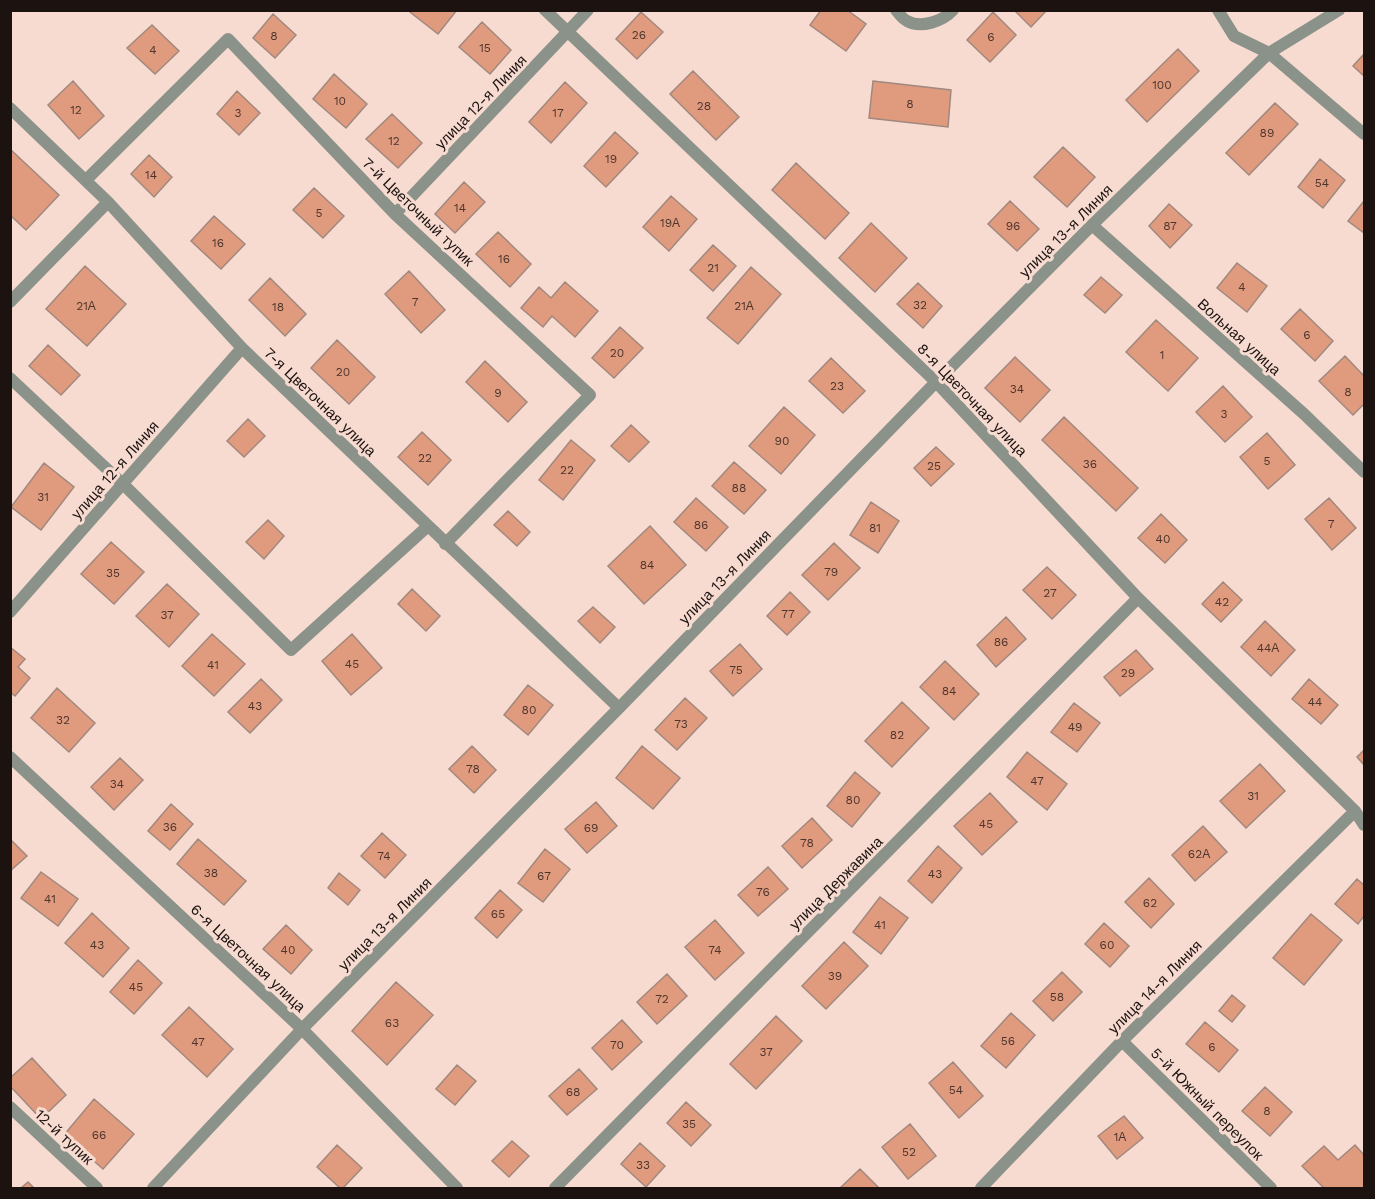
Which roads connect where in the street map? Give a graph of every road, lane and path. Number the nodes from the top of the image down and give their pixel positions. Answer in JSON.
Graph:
{"nodes":[{"id":1,"x":545,"y":10,"type":"edge"},
{"id":2,"x":588,"y":10,"type":"edge"},
{"id":3,"x":896,"y":10,"type":"edge"},
{"id":4,"x":953,"y":10,"type":"edge"},
{"id":5,"x":1218,"y":10,"type":"edge"},
{"id":6,"x":1339,"y":10,"type":"edge"},
{"id":7,"x":567,"y":33,"type":"junction"},
{"id":8,"x":1269,"y":53,"type":"junction"},
{"id":9,"x":10,"y":108,"type":"edge"},
{"id":10,"x":1365,"y":134,"type":"edge"},
{"id":11,"x":86,"y":180,"type":"junction"},
{"id":12,"x":108,"y":202,"type":"junction"},
{"id":13,"x":395,"y":214,"type":"junction"},
{"id":14,"x":1092,"y":225,"type":"junction"},
{"id":15,"x":10,"y":302,"type":"edge"},
{"id":16,"x":242,"y":348,"type":"junction"},
{"id":17,"x":10,"y":378,"type":"edge"},
{"id":18,"x":936,"y":382,"type":"junction"},
{"id":19,"x":1365,"y":472,"type":"edge"},
{"id":20,"x":124,"y":485,"type":"junction"},
{"id":21,"x":428,"y":526,"type":"junction"},
{"id":22,"x":445,"y":544,"type":"junction"},
{"id":23,"x":1138,"y":598,"type":"junction"},
{"id":24,"x":10,"y":612,"type":"edge"},
{"id":25,"x":619,"y":708,"type":"junction"},
{"id":26,"x":10,"y":757,"type":"edge"},
{"id":27,"x":1354,"y":811,"type":"junction"},
{"id":28,"x":1365,"y":825,"type":"edge"},
{"id":29,"x":302,"y":1029,"type":"junction"},
{"id":30,"x":1122,"y":1041,"type":"junction"},
{"id":31,"x":10,"y":1107,"type":"edge"},
{"id":32,"x":97,"y":1188,"type":"edge"},
{"id":33,"x":153,"y":1188,"type":"edge"},
{"id":34,"x":457,"y":1188,"type":"edge"},
{"id":35,"x":555,"y":1188,"type":"edge"},
{"id":36,"x":981,"y":1188,"type":"edge"},
{"id":37,"x":1271,"y":1188,"type":"edge"}],
"edges":[{"from":1,"to":7,"type":"lane","name":"8-я Цветочная улица"},
{"from":2,"to":7,"type":"lane","name":"улица 12-я Линия"},
{"from":3,"to":4,"type":"lane"},
{"from":5,"to":8,"type":"lane"},
{"from":6,"to":8,"type":"lane","name":"улица 13-я Линия"},
{"from":7,"to":13,"type":"lane","name":"улица 12-я Линия"},
{"from":7,"to":18,"type":"lane","name":"8-я Цветочная улица"},
{"from":8,"to":10,"type":"lane"},
{"from":8,"to":14,"type":"lane","name":"улица 13-я Линия"},
{"from":9,"to":11,"type":"lane","name":"7-я Цветочная улица"},
{"from":11,"to":12,"type":"lane","name":"7-я Цветочная улица"},
{"from":11,"to":13,"type":"lane","name":"7-й Цветочный тупик"},
{"from":12,"to":15,"type":"lane"},
{"from":12,"to":16,"type":"lane","name":"7-я Цветочная улица"},
{"from":13,"to":22,"type":"lane","name":"7-й Цветочный тупик"},
{"from":14,"to":18,"type":"lane","name":"улица 13-я Линия"},
{"from":14,"to":19,"type":"lane","name":"Вольная улица"},
{"from":16,"to":20,"type":"lane","name":"улица 12-я Линия"},
{"from":16,"to":21,"type":"lane","name":"7-я Цветочная улица"},
{"from":17,"to":20,"type":"lane"},
{"from":18,"to":23,"type":"lane","name":"8-я Цветочная улица"},
{"from":18,"to":25,"type":"lane","name":"улица 13-я Линия"},
{"from":20,"to":21,"type":"lane"},
{"from":20,"to":24,"type":"lane","name":"улица 12-я Линия"},
{"from":21,"to":22,"type":"lane","name":"7-я Цветочная улица"},
{"from":22,"to":25,"type":"lane","name":"7-я Цветочная улица"},
{"from":23,"to":27,"type":"lane","name":"8-я Цветочная улица"},
{"from":23,"to":35,"type":"lane","name":"улица Державина"},
{"from":25,"to":29,"type":"lane","name":"улица 13-я Линия"},
{"from":26,"to":29,"type":"lane","name":"6-я Цветочная улица"},
{"from":27,"to":28,"type":"lane","name":"8-я Цветочная улица"},
{"from":27,"to":30,"type":"lane","name":"улица 14-я Линия"},
{"from":29,"to":33,"type":"lane","name":"улица 13-я Линия"},
{"from":29,"to":34,"type":"lane","name":"6-я Цветочная улица"},
{"from":30,"to":36,"type":"lane","name":"улица 14-я Линия"},
{"from":30,"to":37,"type":"lane","name":"5-й Южный переулок"},
{"from":31,"to":32,"type":"lane","name":"12-й тупик"}]}
